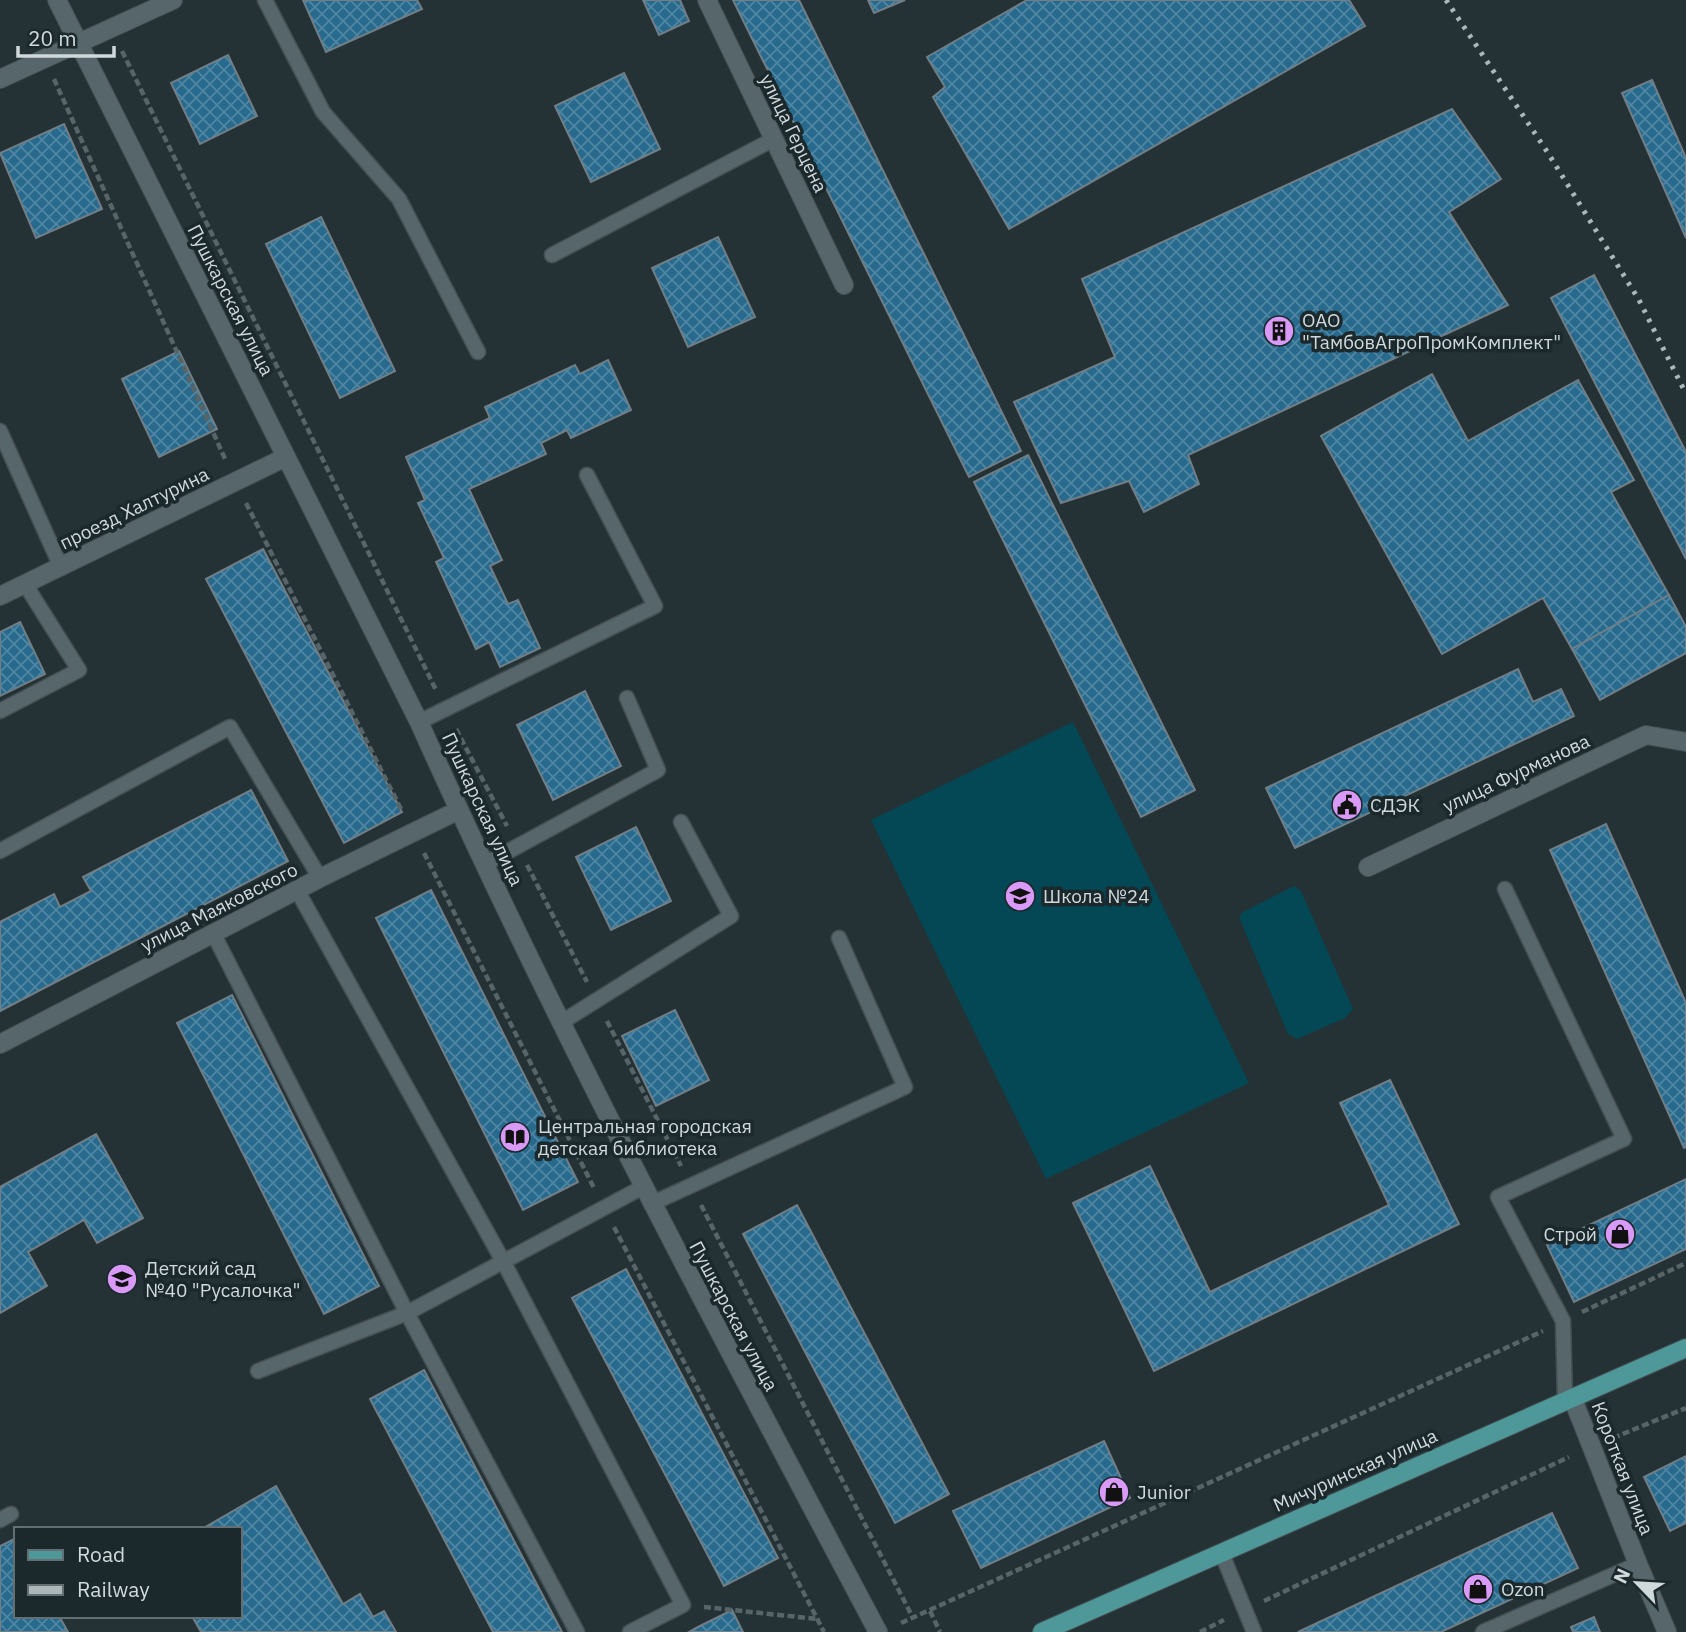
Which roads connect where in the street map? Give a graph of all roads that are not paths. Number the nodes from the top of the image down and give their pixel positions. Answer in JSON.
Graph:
{"nodes":[{"id":1,"x":57,"y":0,"type":"edge"},
{"id":2,"x":173,"y":0,"type":"edge"},
{"id":3,"x":265,"y":0,"type":"edge"},
{"id":4,"x":707,"y":0,"type":"edge"},
{"id":5,"x":79,"y":44,"type":"junction"},
{"id":6,"x":0,"y":79,"type":"edge"},
{"id":7,"x":774,"y":139,"type":"junction"},
{"id":8,"x":552,"y":255,"type":"dead end"},
{"id":9,"x":844,"y":285,"type":"dead end"},
{"id":10,"x":478,"y":352,"type":"dead end"},
{"id":11,"x":0,"y":431,"type":"edge"},
{"id":12,"x":286,"y":457,"type":"junction"},
{"id":13,"x":587,"y":475,"type":"dead end"},
{"id":14,"x":61,"y":567,"type":"junction"},
{"id":15,"x":25,"y":584,"type":"junction"},
{"id":16,"x":0,"y":596,"type":"edge"},
{"id":17,"x":627,"y":698,"type":"dead end"},
{"id":18,"x":0,"y":711,"type":"edge"},
{"id":19,"x":419,"y":722,"type":"junction"},
{"id":20,"x":1686,"y":742,"type":"edge"},
{"id":21,"x":459,"y":810,"type":"junction"},
{"id":22,"x":681,"y":822,"type":"dead end"},
{"id":23,"x":0,"y":851,"type":"edge"},
{"id":24,"x":485,"y":864,"type":"junction"},
{"id":25,"x":1368,"y":867,"type":"dead end"},
{"id":26,"x":320,"y":878,"type":"junction"},
{"id":27,"x":1505,"y":889,"type":"dead end"},
{"id":28,"x":298,"y":890,"type":"junction"},
{"id":29,"x":213,"y":933,"type":"junction"},
{"id":30,"x":839,"y":938,"type":"dead end"},
{"id":31,"x":562,"y":1022,"type":"junction"},
{"id":32,"x":0,"y":1044,"type":"edge"},
{"id":33,"x":643,"y":1187,"type":"junction"},
{"id":34,"x":651,"y":1204,"type":"junction"},
{"id":35,"x":503,"y":1261,"type":"junction"},
{"id":36,"x":407,"y":1313,"type":"junction"},
{"id":37,"x":1686,"y":1348,"type":"edge"},
{"id":38,"x":258,"y":1371,"type":"dead end"},
{"id":39,"x":1569,"y":1398,"type":"junction"},
{"id":40,"x":1222,"y":1554,"type":"junction"},
{"id":41,"x":1638,"y":1564,"type":"junction"},
{"id":42,"x":885,"y":1630,"type":"edge"},
{"id":43,"x":577,"y":1632,"type":"edge"},
{"id":44,"x":630,"y":1632,"type":"edge"},
{"id":45,"x":1042,"y":1632,"type":"edge"},
{"id":46,"x":1254,"y":1632,"type":"edge"},
{"id":47,"x":1483,"y":1632,"type":"edge"},
{"id":48,"x":1667,"y":1632,"type":"edge"}],
"edges":[{"from":1,"to":5,"type":"street","name":"Пушкарская улица"},
{"from":2,"to":5,"type":"street"},
{"from":3,"to":10,"type":"lane"},
{"from":4,"to":7,"type":"street","name":"улица Герцена"},
{"from":5,"to":6,"type":"street"},
{"from":5,"to":12,"type":"street","name":"Пушкарская улица"},
{"from":7,"to":8,"type":"lane"},
{"from":7,"to":9,"type":"street","name":"улица Герцена"},
{"from":11,"to":14,"type":"lane"},
{"from":12,"to":14,"type":"street","name":"проезд Халтурина"},
{"from":12,"to":19,"type":"street","name":"Пушкарская улица"},
{"from":13,"to":19,"type":"lane"},
{"from":14,"to":15,"type":"street","name":"проезд Халтурина"},
{"from":15,"to":16,"type":"street","name":"проезд Халтурина"},
{"from":15,"to":18,"type":"lane"},
{"from":17,"to":24,"type":"lane"},
{"from":19,"to":21,"type":"street","name":"Пушкарская улица"},
{"from":20,"to":25,"type":"street","name":"улица Фурманова"},
{"from":21,"to":24,"type":"street","name":"Пушкарская улица"},
{"from":21,"to":26,"type":"street","name":"улица Маяковского"},
{"from":22,"to":31,"type":"lane"},
{"from":23,"to":26,"type":"lane"},
{"from":24,"to":31,"type":"street","name":"Пушкарская улица"},
{"from":26,"to":28,"type":"street","name":"улица Маяковского"},
{"from":27,"to":39,"type":"lane"},
{"from":28,"to":29,"type":"street","name":"улица Маяковского"},
{"from":28,"to":35,"type":"lane"},
{"from":29,"to":32,"type":"street","name":"улица Маяковского"},
{"from":29,"to":36,"type":"lane"},
{"from":30,"to":34,"type":"lane"},
{"from":31,"to":33,"type":"street","name":"Пушкарская улица"},
{"from":33,"to":34,"type":"street","name":"Пушкарская улица"},
{"from":33,"to":35,"type":"lane"},
{"from":34,"to":42,"type":"street","name":"Пушкарская улица"},
{"from":35,"to":36,"type":"lane"},
{"from":35,"to":44,"type":"lane"},
{"from":36,"to":38,"type":"lane"},
{"from":36,"to":43,"type":"lane"},
{"from":37,"to":39,"type":"main road","name":"Мичуринская улица"},
{"from":39,"to":40,"type":"main road","name":"Мичуринская улица"},
{"from":39,"to":41,"type":"street","name":"Короткая улица"},
{"from":40,"to":45,"type":"main road","name":"Мичуринская улица"},
{"from":40,"to":46,"type":"lane"},
{"from":41,"to":47,"type":"lane"},
{"from":41,"to":48,"type":"street","name":"Короткая улица"}]}
